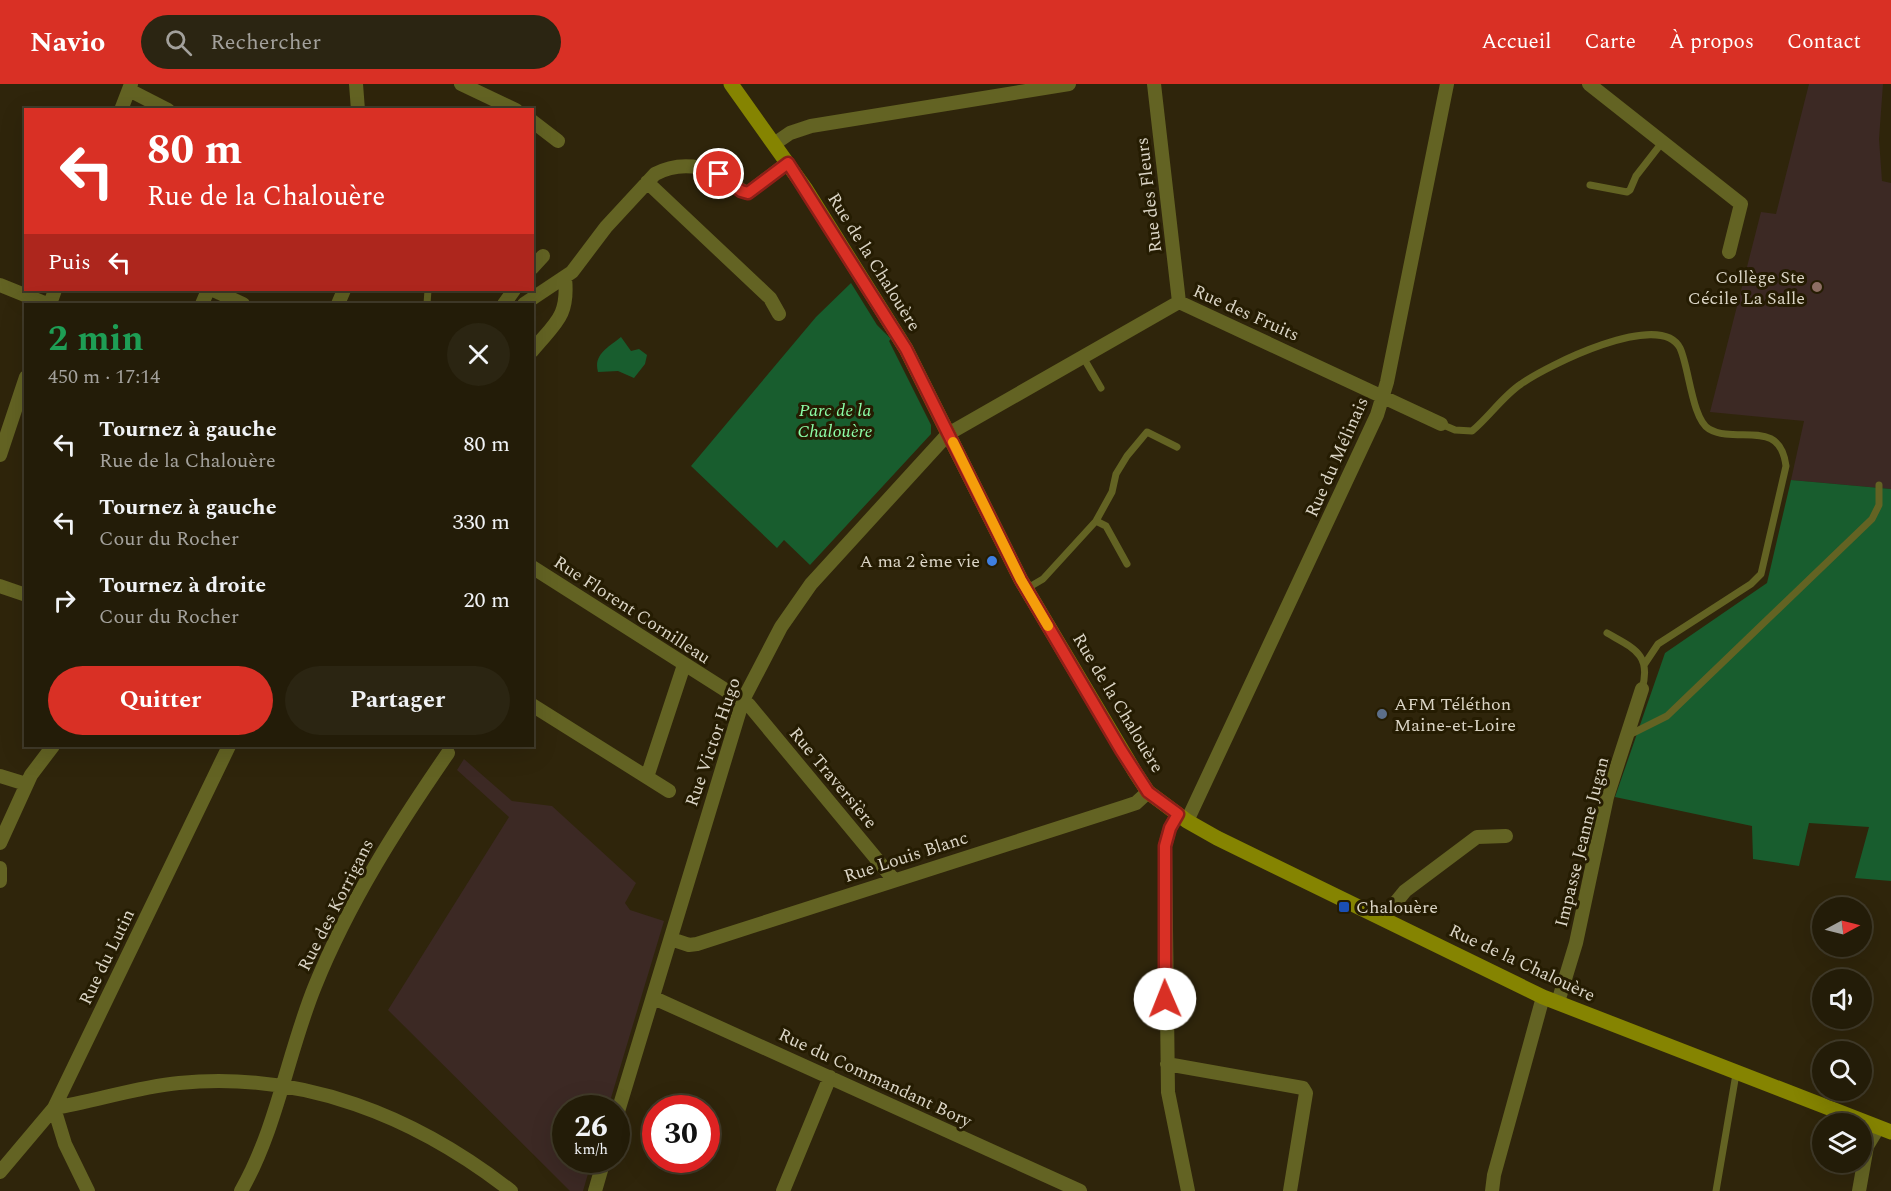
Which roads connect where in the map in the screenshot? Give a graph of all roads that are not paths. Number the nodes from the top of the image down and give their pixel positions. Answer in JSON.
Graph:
{"nodes":[{"id":1,"x":356,"y":84,"type":"edge"},
{"id":2,"x":461,"y":84,"type":"edge"},
{"id":3,"x":731,"y":84,"type":"edge"},
{"id":4,"x":1069,"y":84,"type":"edge"},
{"id":5,"x":1154,"y":84,"type":"edge"},
{"id":6,"x":1447,"y":84,"type":"edge"},
{"id":7,"x":1589,"y":84,"type":"edge"},
{"id":8,"x":130,"y":87,"type":"edge"},
{"id":9,"x":122,"y":108,"type":"edge"},
{"id":10,"x":165,"y":108,"type":"edge"},
{"id":11,"x":358,"y":108,"type":"edge"},
{"id":12,"x":512,"y":108,"type":"edge"},
{"id":13,"x":534,"y":123,"type":"edge"},
{"id":14,"x":1664,"y":140,"type":"junction"},
{"id":15,"x":558,"y":141,"type":"dead end"},
{"id":16,"x":774,"y":144,"type":"junction"},
{"id":17,"x":788,"y":163,"type":"junction"},
{"id":18,"x":647,"y":182,"type":"junction"},
{"id":19,"x":1590,"y":184,"type":"dead end"},
{"id":20,"x":1729,"y":252,"type":"dead end"},
{"id":21,"x":543,"y":256,"type":"dead end"},
{"id":22,"x":534,"y":266,"type":"edge"},
{"id":23,"x":565,"y":278,"type":"junction"},
{"id":24,"x":6,"y":288,"type":"edge"},
{"id":25,"x":213,"y":291,"type":"edge"},
{"id":26,"x":0,"y":301,"type":"edge"},
{"id":27,"x":45,"y":303,"type":"edge"},
{"id":28,"x":241,"y":303,"type":"edge"},
{"id":29,"x":527,"y":303,"type":"edge"},
{"id":30,"x":1179,"y":303,"type":"junction"},
{"id":31,"x":779,"y":314,"type":"dead end"},
{"id":32,"x":534,"y":349,"type":"edge"},
{"id":33,"x":1083,"y":357,"type":"junction"},
{"id":34,"x":24,"y":383,"type":"edge"},
{"id":35,"x":1101,"y":388,"type":"dead end"},
{"id":36,"x":1384,"y":397,"type":"junction"},
{"id":37,"x":1441,"y":424,"type":"joint"},
{"id":38,"x":948,"y":434,"type":"junction"},
{"id":39,"x":1178,"y":447,"type":"dead end"},
{"id":40,"x":0,"y":455,"type":"edge"},
{"id":41,"x":1879,"y":485,"type":"dead end"},
{"id":42,"x":1096,"y":521,"type":"junction"},
{"id":43,"x":1127,"y":564,"type":"dead end"},
{"id":44,"x":534,"y":568,"type":"edge"},
{"id":45,"x":0,"y":586,"type":"edge"},
{"id":46,"x":1026,"y":590,"type":"junction"},
{"id":47,"x":24,"y":593,"type":"edge"},
{"id":48,"x":1607,"y":633,"type":"dead end"},
{"id":49,"x":684,"y":665,"type":"junction"},
{"id":50,"x":1644,"y":665,"type":"junction"},
{"id":51,"x":1642,"y":689,"type":"joint"},
{"id":52,"x":743,"y":700,"type":"junction"},
{"id":53,"x":534,"y":706,"type":"edge"},
{"id":54,"x":1627,"y":736,"type":"junction"},
{"id":55,"x":52,"y":747,"type":"edge"},
{"id":56,"x":229,"y":747,"type":"edge"},
{"id":57,"x":448,"y":753,"type":"dead end"},
{"id":58,"x":0,"y":776,"type":"edge"},
{"id":59,"x":647,"y":777,"type":"junction"},
{"id":60,"x":26,"y":784,"type":"junction"},
{"id":61,"x":669,"y":791,"type":"dead end"},
{"id":62,"x":1148,"y":792,"type":"junction"},
{"id":63,"x":1183,"y":818,"type":"junction"},
{"id":64,"x":1506,"y":836,"type":"dead end"},
{"id":65,"x":0,"y":843,"type":"edge"},
{"id":66,"x":0,"y":868,"type":"edge"},
{"id":67,"x":894,"y":880,"type":"junction"},
{"id":68,"x":0,"y":881,"type":"edge"},
{"id":69,"x":1383,"y":918,"type":"junction"},
{"id":70,"x":671,"y":939,"type":"junction"},
{"id":71,"x":654,"y":998,"type":"junction"},
{"id":72,"x":1551,"y":1000,"type":"junction"},
{"id":73,"x":1167,"y":1064,"type":"junction"},
{"id":74,"x":1736,"y":1074,"type":"junction"},
{"id":75,"x":830,"y":1077,"type":"junction"},
{"id":76,"x":283,"y":1087,"type":"junction"},
{"id":77,"x":623,"y":1095,"type":"edge"},
{"id":78,"x":54,"y":1108,"type":"junction"},
{"id":79,"x":1835,"y":1113,"type":"edge"},
{"id":80,"x":1885,"y":1130,"type":"edge"},
{"id":81,"x":0,"y":1172,"type":"edge"},
{"id":82,"x":600,"y":1173,"type":"edge"},
{"id":83,"x":1853,"y":1173,"type":"edge"},
{"id":84,"x":88,"y":1191,"type":"edge"},
{"id":85,"x":241,"y":1191,"type":"edge"},
{"id":86,"x":511,"y":1191,"type":"edge"},
{"id":87,"x":595,"y":1191,"type":"edge"},
{"id":88,"x":783,"y":1191,"type":"edge"},
{"id":89,"x":1080,"y":1191,"type":"edge"},
{"id":90,"x":1188,"y":1191,"type":"edge"},
{"id":91,"x":1290,"y":1191,"type":"edge"},
{"id":92,"x":1492,"y":1191,"type":"edge"},
{"id":93,"x":1716,"y":1191,"type":"edge"},
{"id":94,"x":1852,"y":1191,"type":"edge"},
{"id":95,"x":1860,"y":1191,"type":"edge"}],
"edges":[{"from":1,"to":11,"type":"street"},
{"from":2,"to":12,"type":"street"},
{"from":3,"to":16,"type":"street","name":"Rue de la Chalouère"},
{"from":4,"to":16,"type":"street"},
{"from":5,"to":30,"type":"street","name":"Rue des Fleurs"},
{"from":6,"to":36,"type":"street","name":"Rue du Mélinais"},
{"from":7,"to":14,"type":"street"},
{"from":8,"to":9,"type":"street"},
{"from":8,"to":10,"type":"street"},
{"from":13,"to":15,"type":"street"},
{"from":14,"to":19,"type":"lane"},
{"from":14,"to":20,"type":"street"},
{"from":16,"to":17,"type":"street","name":"Rue de la Chalouère"},
{"from":17,"to":18,"type":"street"},
{"from":17,"to":38,"type":"street","name":"Rue de la Chalouère"},
{"from":18,"to":23,"type":"street"},
{"from":18,"to":31,"type":"street"},
{"from":21,"to":22,"type":"street"},
{"from":23,"to":29,"type":"street"},
{"from":23,"to":32,"type":"street"},
{"from":24,"to":26,"type":"street"},
{"from":24,"to":27,"type":"street"},
{"from":25,"to":28,"type":"street"},
{"from":30,"to":33,"type":"street","name":"Rue des Fruits"},
{"from":30,"to":36,"type":"street","name":"Rue des Fruits"},
{"from":33,"to":35,"type":"lane"},
{"from":33,"to":38,"type":"street","name":"Rue des Fruits"},
{"from":34,"to":40,"type":"street"},
{"from":36,"to":37,"type":"street","name":"Rue des Fruits"},
{"from":36,"to":63,"type":"street","name":"Rue du Mélinais"},
{"from":37,"to":50,"type":"lane"},
{"from":38,"to":46,"type":"street","name":"Rue de la Chalouère"},
{"from":38,"to":52,"type":"street","name":"Rue Victor Hugo"},
{"from":39,"to":42,"type":"lane"},
{"from":41,"to":54,"type":"lane"},
{"from":42,"to":43,"type":"lane"},
{"from":42,"to":46,"type":"lane"},
{"from":44,"to":49,"type":"street","name":"Rue Florent Cornilleau"},
{"from":45,"to":47,"type":"street"},
{"from":46,"to":62,"type":"street","name":"Rue de la Chalouère"},
{"from":48,"to":50,"type":"lane"},
{"from":49,"to":52,"type":"street","name":"Rue Florent Cornilleau"},
{"from":49,"to":59,"type":"street"},
{"from":50,"to":51,"type":"lane"},
{"from":51,"to":54,"type":"street","name":"Impasse Jeanne Jugan"},
{"from":52,"to":67,"type":"street","name":"Rue Traversière"},
{"from":52,"to":70,"type":"street","name":"Rue Victor Hugo"},
{"from":53,"to":59,"type":"street"},
{"from":54,"to":72,"type":"street","name":"Impasse Jeanne Jugan"},
{"from":55,"to":60,"type":"street"},
{"from":56,"to":78,"type":"street","name":"Rue du Lutin"},
{"from":57,"to":76,"type":"street","name":"Rue des Korrigans"},
{"from":58,"to":60,"type":"street"},
{"from":59,"to":61,"type":"street"},
{"from":60,"to":65,"type":"street"},
{"from":62,"to":63,"type":"street","name":"Rue de la Chalouère"},
{"from":62,"to":67,"type":"street","name":"Rue Louis Blanc"},
{"from":63,"to":69,"type":"street","name":"Rue de la Chalouère"},
{"from":63,"to":73,"type":"street","name":"Rue du Mélinais"},
{"from":64,"to":69,"type":"street"},
{"from":66,"to":68,"type":"street"},
{"from":67,"to":70,"type":"street","name":"Rue Louis Blanc"},
{"from":69,"to":72,"type":"street","name":"Rue de la Chalouère"},
{"from":70,"to":71,"type":"street","name":"Rue Victor Hugo"},
{"from":71,"to":75,"type":"street","name":"Rue du Commandant Bory"},
{"from":71,"to":77,"type":"street","name":"Rue Victor Hugo"},
{"from":72,"to":74,"type":"street","name":"Rue de la Chalouère"},
{"from":72,"to":92,"type":"street","name":"Impasse Jeanne Jugan"},
{"from":73,"to":90,"type":"street","name":"Rue du Mélinais"},
{"from":73,"to":91,"type":"street"},
{"from":74,"to":79,"type":"street","name":"Rue de la Chalouère"},
{"from":74,"to":93,"type":"lane"},
{"from":75,"to":88,"type":"street"},
{"from":75,"to":89,"type":"street","name":"Rue du Commandant Bory"},
{"from":76,"to":78,"type":"street"},
{"from":76,"to":85,"type":"street","name":"Rue des Korrigans"},
{"from":76,"to":86,"type":"street"},
{"from":78,"to":81,"type":"street","name":"Rue du Lutin"},
{"from":78,"to":84,"type":"street"},
{"from":80,"to":95,"type":"street"},
{"from":82,"to":87,"type":"street"},
{"from":83,"to":94,"type":"street"}]}
